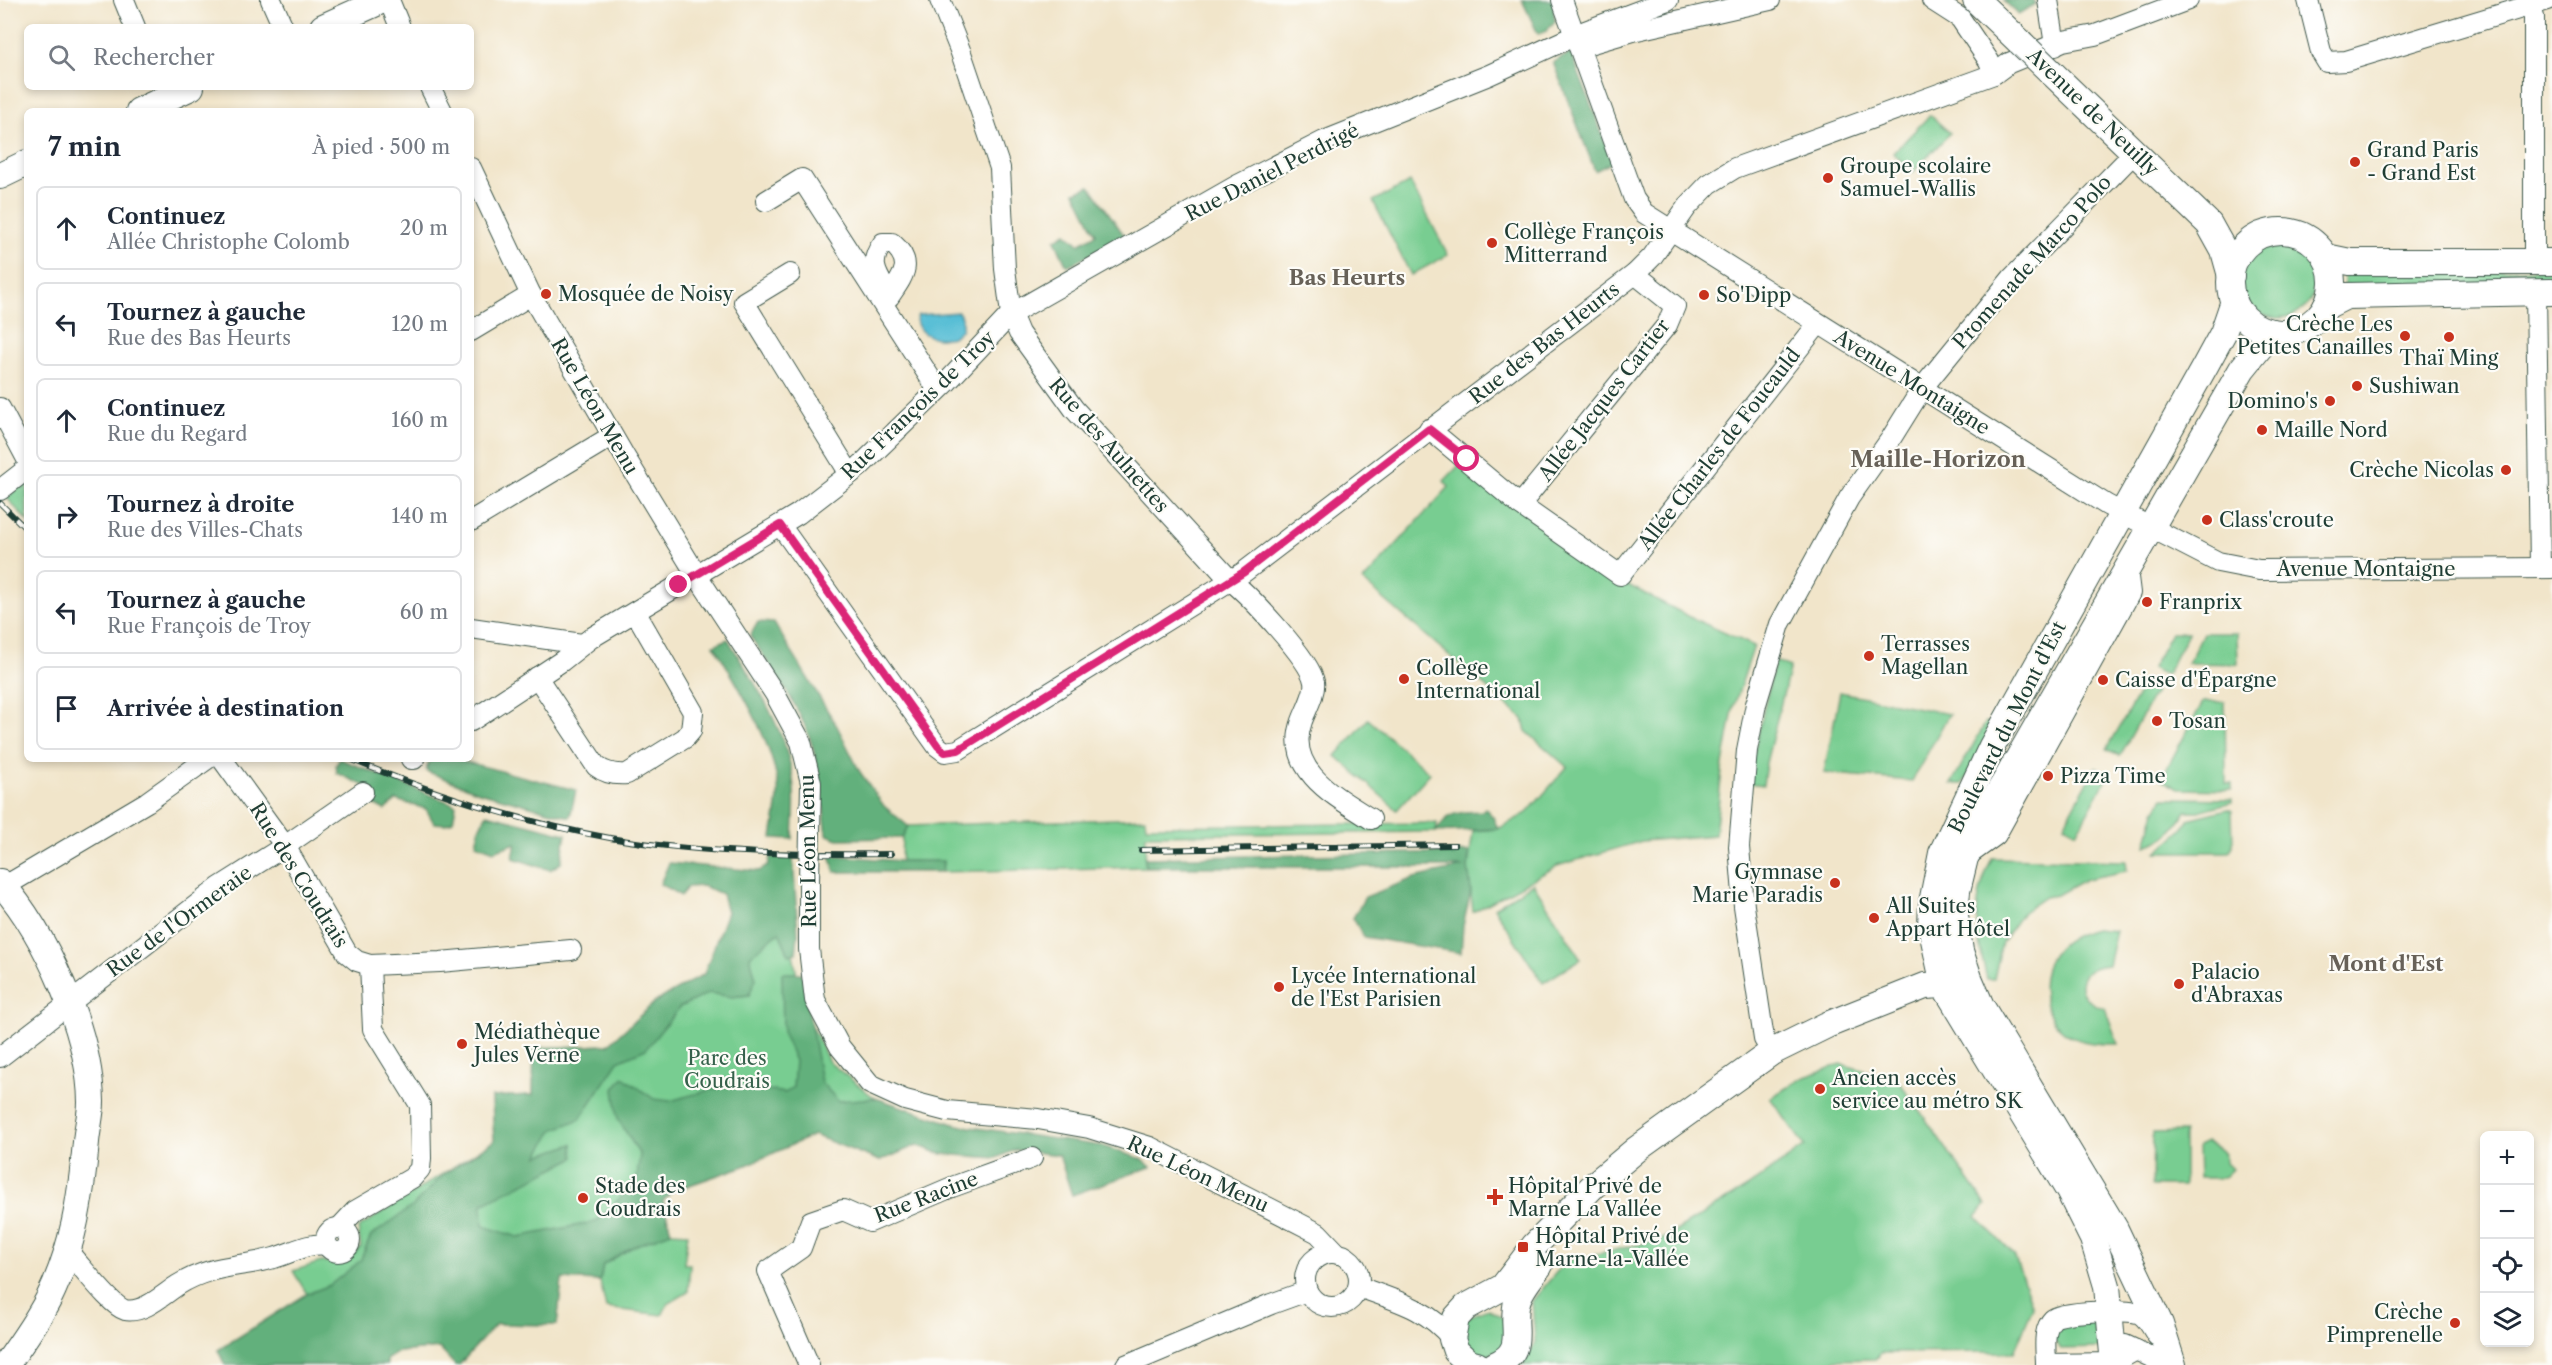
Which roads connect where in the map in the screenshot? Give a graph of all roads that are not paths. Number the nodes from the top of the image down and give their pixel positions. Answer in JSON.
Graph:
{"nodes":[{"id":1,"x":124,"y":0,"type":"edge"},
{"id":2,"x":271,"y":0,"type":"edge"},
{"id":3,"x":383,"y":0,"type":"edge"},
{"id":4,"x":389,"y":0,"type":"edge"},
{"id":5,"x":940,"y":0,"type":"edge"},
{"id":6,"x":1562,"y":0,"type":"edge"},
{"id":7,"x":1668,"y":0,"type":"edge"},
{"id":8,"x":1770,"y":0,"type":"edge"},
{"id":9,"x":1932,"y":0,"type":"edge"},
{"id":10,"x":1976,"y":0,"type":"edge"},
{"id":11,"x":2048,"y":0,"type":"edge"},
{"id":12,"x":2188,"y":0,"type":"edge"},
{"id":13,"x":2308,"y":0,"type":"edge"},
{"id":14,"x":2548,"y":0,"type":"edge"},
{"id":15,"x":2529,"y":5,"type":"junction"},
{"id":16,"x":134,"y":24,"type":"edge"},
{"id":17,"x":282,"y":24,"type":"edge"},
{"id":18,"x":330,"y":24,"type":"edge"},
{"id":19,"x":398,"y":24,"type":"edge"},
{"id":20,"x":1577,"y":41,"type":"junction"},
{"id":21,"x":2055,"y":45,"type":"junction"},
{"id":22,"x":1994,"y":74,"type":"junction"},
{"id":23,"x":432,"y":90,"type":"edge"},
{"id":24,"x":164,"y":93,"type":"edge"},
{"id":25,"x":143,"y":108,"type":"edge"},
{"id":26,"x":440,"y":108,"type":"edge"},
{"id":27,"x":2135,"y":152,"type":"junction"},
{"id":28,"x":24,"y":164,"type":"edge"},
{"id":29,"x":474,"y":174,"type":"edge"},
{"id":30,"x":0,"y":176,"type":"edge"},
{"id":31,"x":766,"y":201,"type":"dead end"},
{"id":32,"x":2209,"y":224,"type":"junction"},
{"id":33,"x":1671,"y":230,"type":"junction"},
{"id":34,"x":2255,"y":238,"type":"junction"},
{"id":35,"x":2326,"y":257,"type":"junction"},
{"id":36,"x":2543,"y":262,"type":"edge"},
{"id":37,"x":790,"y":274,"type":"dead end"},
{"id":38,"x":1635,"y":274,"type":"junction"},
{"id":39,"x":2231,"y":276,"type":"junction"},
{"id":40,"x":2544,"y":292,"type":"edge"},
{"id":41,"x":531,"y":296,"type":"junction"},
{"id":42,"x":889,"y":297,"type":"dead end"},
{"id":43,"x":2234,"y":301,"type":"junction"},
{"id":44,"x":2326,"y":306,"type":"junction"},
{"id":45,"x":1011,"y":314,"type":"junction"},
{"id":46,"x":1818,"y":324,"type":"junction"},
{"id":47,"x":474,"y":329,"type":"edge"},
{"id":48,"x":2272,"y":332,"type":"junction"},
{"id":49,"x":943,"y":386,"type":"junction"},
{"id":50,"x":1923,"y":387,"type":"junction"},
{"id":51,"x":0,"y":408,"type":"edge"},
{"id":52,"x":1429,"y":429,"type":"junction"},
{"id":53,"x":612,"y":436,"type":"junction"},
{"id":54,"x":24,"y":453,"type":"edge"},
{"id":55,"x":24,"y":471,"type":"edge"},
{"id":56,"x":850,"y":474,"type":"junction"},
{"id":57,"x":0,"y":490,"type":"edge"},
{"id":58,"x":1520,"y":505,"type":"junction"},
{"id":59,"x":2122,"y":513,"type":"junction"},
{"id":60,"x":474,"y":519,"type":"edge"},
{"id":61,"x":780,"y":525,"type":"junction"},
{"id":62,"x":2152,"y":527,"type":"junction"},
{"id":63,"x":2546,"y":568,"type":"edge"},
{"id":64,"x":696,"y":574,"type":"junction"},
{"id":65,"x":1230,"y":580,"type":"junction"},
{"id":66,"x":636,"y":613,"type":"junction"},
{"id":67,"x":474,"y":628,"type":"edge"},
{"id":68,"x":582,"y":644,"type":"junction"},
{"id":69,"x":537,"y":677,"type":"junction"},
{"id":70,"x":474,"y":719,"type":"edge"},
{"id":71,"x":203,"y":762,"type":"edge"},
{"id":72,"x":224,"y":762,"type":"edge"},
{"id":73,"x":1976,"y":778,"type":"junction"},
{"id":74,"x":363,"y":792,"type":"dead end"},
{"id":75,"x":1371,"y":819,"type":"dead end"},
{"id":76,"x":285,"y":846,"type":"junction"},
{"id":77,"x":1,"y":890,"type":"edge"},
{"id":78,"x":571,"y":950,"type":"dead end"},
{"id":79,"x":1960,"y":951,"type":"junction"},
{"id":80,"x":370,"y":965,"type":"junction"},
{"id":81,"x":1949,"y":994,"type":"junction"},
{"id":82,"x":1920,"y":995,"type":"junction"},
{"id":83,"x":64,"y":1007,"type":"junction"},
{"id":84,"x":1770,"y":1048,"type":"junction"},
{"id":85,"x":0,"y":1057,"type":"edge"},
{"id":86,"x":1748,"y":1082,"type":"junction"},
{"id":87,"x":1032,"y":1158,"type":"dead end"},
{"id":88,"x":2061,"y":1159,"type":"junction"},
{"id":89,"x":1295,"y":1220,"type":"junction"},
{"id":90,"x":68,"y":1252,"type":"junction"},
{"id":91,"x":1338,"y":1254,"type":"junction"},
{"id":92,"x":1538,"y":1254,"type":"junction"},
{"id":93,"x":1312,"y":1262,"type":"junction"},
{"id":94,"x":1359,"y":1287,"type":"junction"},
{"id":95,"x":1307,"y":1291,"type":"junction"},
{"id":96,"x":1470,"y":1305,"type":"junction"},
{"id":97,"x":1418,"y":1309,"type":"junction"},
{"id":98,"x":2109,"y":1312,"type":"junction"},
{"id":99,"x":1516,"y":1323,"type":"junction"},
{"id":100,"x":2111,"y":1338,"type":"junction"},
{"id":101,"x":2136,"y":1350,"type":"junction"},
{"id":102,"x":1460,"y":1355,"type":"edge"},
{"id":103,"x":2046,"y":1364,"type":"edge"},
{"id":104,"x":2114,"y":1364,"type":"edge"},
{"id":105,"x":6,"y":1365,"type":"edge"},
{"id":106,"x":809,"y":1365,"type":"edge"},
{"id":107,"x":1126,"y":1365,"type":"edge"},
{"id":108,"x":1495,"y":1365,"type":"edge"},
{"id":109,"x":2171,"y":1365,"type":"edge"}],
"edges":[{"from":1,"to":16,"type":"street"},
{"from":2,"to":17,"type":"street"},
{"from":3,"to":18,"type":"main road"},
{"from":4,"to":19,"type":"street"},
{"from":5,"to":45,"type":"street","name":"Rue des Aulnettes"},
{"from":6,"to":20,"type":"street","name":"Avenue Montaigne"},
{"from":7,"to":20,"type":"street"},
{"from":8,"to":20,"type":"street","name":"Rue Daniel Perdrigé"},
{"from":9,"to":22,"type":"street"},
{"from":10,"to":27,"type":"main road","name":"Avenue de Neuilly","bridge":true},
{"from":11,"to":21,"type":"street"},
{"from":12,"to":21,"type":"street","name":"Rue des Bas Heurts"},
{"from":13,"to":15,"type":"street"},
{"from":14,"to":15,"type":"street"},
{"from":15,"to":36,"type":"street"},
{"from":20,"to":33,"type":"street","name":"Avenue Montaigne"},
{"from":20,"to":45,"type":"street","name":"Rue Daniel Perdrigé"},
{"from":21,"to":22,"type":"street","name":"Rue des Bas Heurts"},
{"from":22,"to":33,"type":"street","name":"Rue des Bas Heurts"},
{"from":23,"to":26,"type":"street"},
{"from":24,"to":25,"type":"main road"},
{"from":27,"to":32,"type":"main road","name":"Avenue de Neuilly"},
{"from":27,"to":50,"type":"street","name":"Promenade Marco Polo"},
{"from":28,"to":30,"type":"main road"},
{"from":29,"to":41,"type":"street","name":"Rue Léon Menu"},
{"from":31,"to":49,"type":"street"},
{"from":32,"to":34,"type":"main road","name":"Avenue de Neuilly"},
{"from":32,"to":39,"type":"main road","name":"Avenue de Neuilly"},
{"from":33,"to":38,"type":"street","name":"Rue des Bas Heurts"},
{"from":33,"to":46,"type":"street","name":"Avenue Montaigne"},
{"from":34,"to":35,"type":"main road"},
{"from":34,"to":39,"type":"main road"},
{"from":35,"to":36,"type":"main road"},
{"from":35,"to":44,"type":"main road"},
{"from":37,"to":56,"type":"street"},
{"from":38,"to":52,"type":"street","name":"Rue des Bas Heurts"},
{"from":38,"to":58,"type":"street","name":"Allée Jacques Cartier"},
{"from":39,"to":43,"type":"main road"},
{"from":40,"to":44,"type":"main road"},
{"from":40,"to":63,"type":"street"},
{"from":41,"to":47,"type":"street"},
{"from":41,"to":53,"type":"street","name":"Rue Léon Menu"},
{"from":42,"to":49,"type":"street"},
{"from":43,"to":48,"type":"main road"},
{"from":43,"to":59,"type":"main road","name":"Boulevard du Mont d'Est"},
{"from":44,"to":48,"type":"main road"},
{"from":45,"to":49,"type":"street","name":"Rue François de Troy"},
{"from":45,"to":65,"type":"street","name":"Rue des Aulnettes"},
{"from":46,"to":50,"type":"street","name":"Avenue Montaigne"},
{"from":46,"to":58,"type":"street","name":"Allée Charles de Foucauld"},
{"from":48,"to":62,"type":"main road","name":"Boulevard du Mont d'Est"},
{"from":49,"to":56,"type":"street","name":"Rue François de Troy"},
{"from":50,"to":59,"type":"street","name":"Avenue Montaigne"},
{"from":50,"to":84,"type":"street","name":"Promenade Marco Polo"},
{"from":51,"to":54,"type":"street"},
{"from":52,"to":58,"type":"street"},
{"from":52,"to":65,"type":"street","name":"Rue des Bas Heurts"},
{"from":53,"to":60,"type":"street"},
{"from":53,"to":64,"type":"street","name":"Rue Léon Menu"},
{"from":55,"to":57,"type":"street"},
{"from":56,"to":61,"type":"street","name":"Rue François de Troy"},
{"from":59,"to":62,"type":"street","name":"Avenue Montaigne"},
{"from":59,"to":73,"type":"main road","name":"Boulevard du Mont d'Est"},
{"from":61,"to":64,"type":"street","name":"Rue François de Troy"},
{"from":61,"to":65,"type":"street","name":"Rue des Bas Heurts"},
{"from":62,"to":63,"type":"street","name":"Avenue Montaigne"},
{"from":62,"to":79,"type":"main road","name":"Boulevard du Mont d'Est"},
{"from":64,"to":66,"type":"street","name":"Rue François de Troy"},
{"from":64,"to":89,"type":"street","name":"Rue Léon Menu","bridge":true},
{"from":65,"to":75,"type":"street","name":"Rue des Aulnettes"},
{"from":66,"to":68,"type":"street","name":"Rue François de Troy"},
{"from":66,"to":69,"type":"street"},
{"from":67,"to":68,"type":"street"},
{"from":68,"to":69,"type":"street","name":"Rue François de Troy"},
{"from":69,"to":70,"type":"street","name":"Rue François de Troy"},
{"from":71,"to":77,"type":"street"},
{"from":72,"to":76,"type":"street","name":"Rue des Coudrais"},
{"from":73,"to":81,"type":"main road","name":"Boulevard du Mont d'Est"},
{"from":73,"to":82,"type":"main road"},
{"from":74,"to":76,"type":"street","name":"Rue de l'Ormeraie"},
{"from":76,"to":80,"type":"street","name":"Rue des Coudrais"},
{"from":76,"to":83,"type":"street","name":"Rue de l'Ormeraie"},
{"from":77,"to":83,"type":"main road"},
{"from":78,"to":80,"type":"street"},
{"from":79,"to":81,"type":"main road"},
{"from":79,"to":88,"type":"main road","name":"Boulevard du Mont d'Est"},
{"from":80,"to":90,"type":"street"},
{"from":81,"to":82,"type":"main road"},
{"from":81,"to":88,"type":"main road"},
{"from":82,"to":84,"type":"main road"},
{"from":82,"to":86,"type":"main road"},
{"from":83,"to":85,"type":"street","name":"Rue de l'Ormeraie"},
{"from":83,"to":90,"type":"main road"},
{"from":84,"to":86,"type":"main road"},
{"from":86,"to":92,"type":"main road"},
{"from":87,"to":106,"type":"street","name":"Rue Racine"},
{"from":88,"to":98,"type":"main road","name":"Boulevard du Mont d'Est"},
{"from":88,"to":109,"type":"main road"},
{"from":89,"to":91,"type":"street","name":"Rue Léon Menu"},
{"from":89,"to":93,"type":"street"},
{"from":90,"to":105,"type":"main road"},
{"from":91,"to":93,"type":"street"},
{"from":91,"to":94,"type":"street","name":"Rue Léon Menu"},
{"from":92,"to":96,"type":"main road"},
{"from":92,"to":99,"type":"main road"},
{"from":93,"to":95,"type":"street"},
{"from":94,"to":95,"type":"street"},
{"from":94,"to":97,"type":"street"},
{"from":95,"to":107,"type":"street"},
{"from":96,"to":97,"type":"street"},
{"from":96,"to":99,"type":"main road"},
{"from":96,"to":102,"type":"main road"},
{"from":97,"to":102,"type":"street"},
{"from":98,"to":100,"type":"main road","name":"Boulevard du Mont d'Est"},
{"from":98,"to":103,"type":"street"},
{"from":98,"to":109,"type":"street"},
{"from":99,"to":108,"type":"main road"},
{"from":100,"to":101,"type":"street"},
{"from":100,"to":104,"type":"main road","name":"Boulevard du Mont d'Est"},
{"from":101,"to":104,"type":"street"},
{"from":101,"to":109,"type":"street"},
{"from":103,"to":104,"type":"street"}]}
